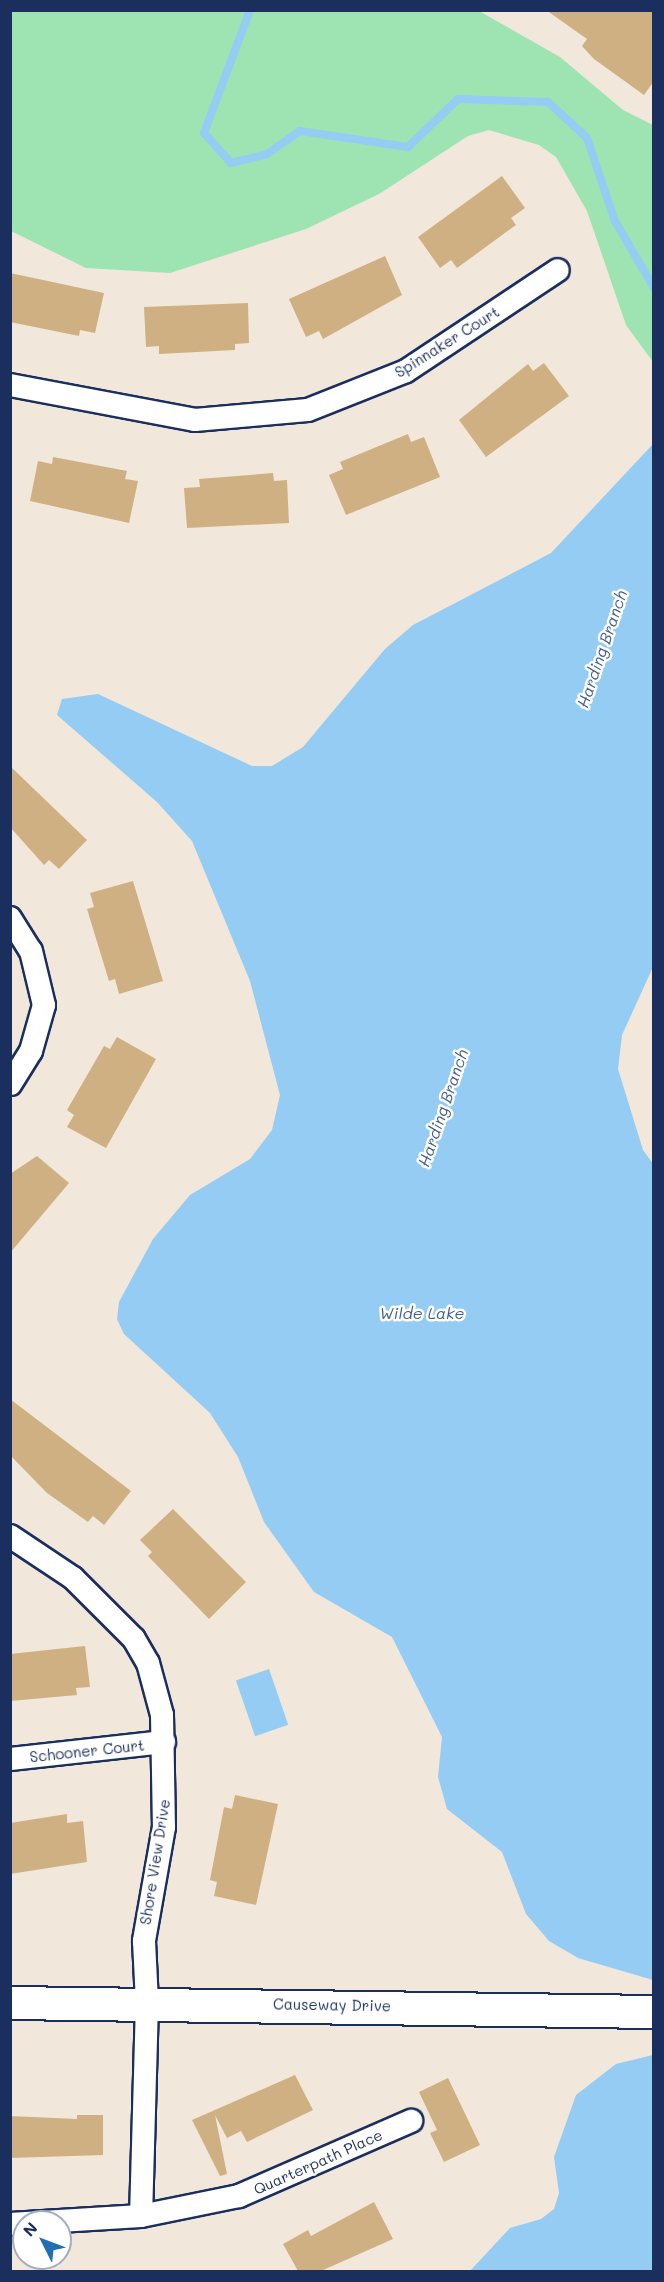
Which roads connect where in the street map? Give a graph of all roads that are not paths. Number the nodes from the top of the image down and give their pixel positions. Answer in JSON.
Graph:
{"nodes":[{"id":1,"x":558,"y":270,"type":"dead end"},
{"id":2,"x":10,"y":385,"type":"edge"},
{"id":3,"x":10,"y":918,"type":"edge"},
{"id":4,"x":10,"y":1083,"type":"edge"},
{"id":5,"x":10,"y":1536,"type":"edge"},
{"id":6,"x":164,"y":1742,"type":"junction"},
{"id":7,"x":10,"y":1759,"type":"edge"},
{"id":8,"x":10,"y":2003,"type":"edge"},
{"id":9,"x":147,"y":2003,"type":"junction"},
{"id":10,"x":654,"y":2012,"type":"edge"},
{"id":11,"x":411,"y":2121,"type":"dead end"},
{"id":12,"x":141,"y":2216,"type":"junction"},
{"id":13,"x":10,"y":2224,"type":"edge"}],
"edges":[{"from":1,"to":2,"type":"street","name":"Spinnaker Court"},
{"from":3,"to":4,"type":"street"},
{"from":5,"to":6,"type":"street","name":"Shore View Drive"},
{"from":6,"to":7,"type":"street","name":"Schooner Court"},
{"from":6,"to":9,"type":"street","name":"Shore View Drive"},
{"from":8,"to":9,"type":"street","name":"Causeway Drive"},
{"from":9,"to":10,"type":"street","name":"Causeway Drive"},
{"from":9,"to":12,"type":"street","name":"Shore View Drive"},
{"from":11,"to":12,"type":"street","name":"Quarterpath Place"},
{"from":12,"to":13,"type":"street","name":"Quarterpath Place"}]}
